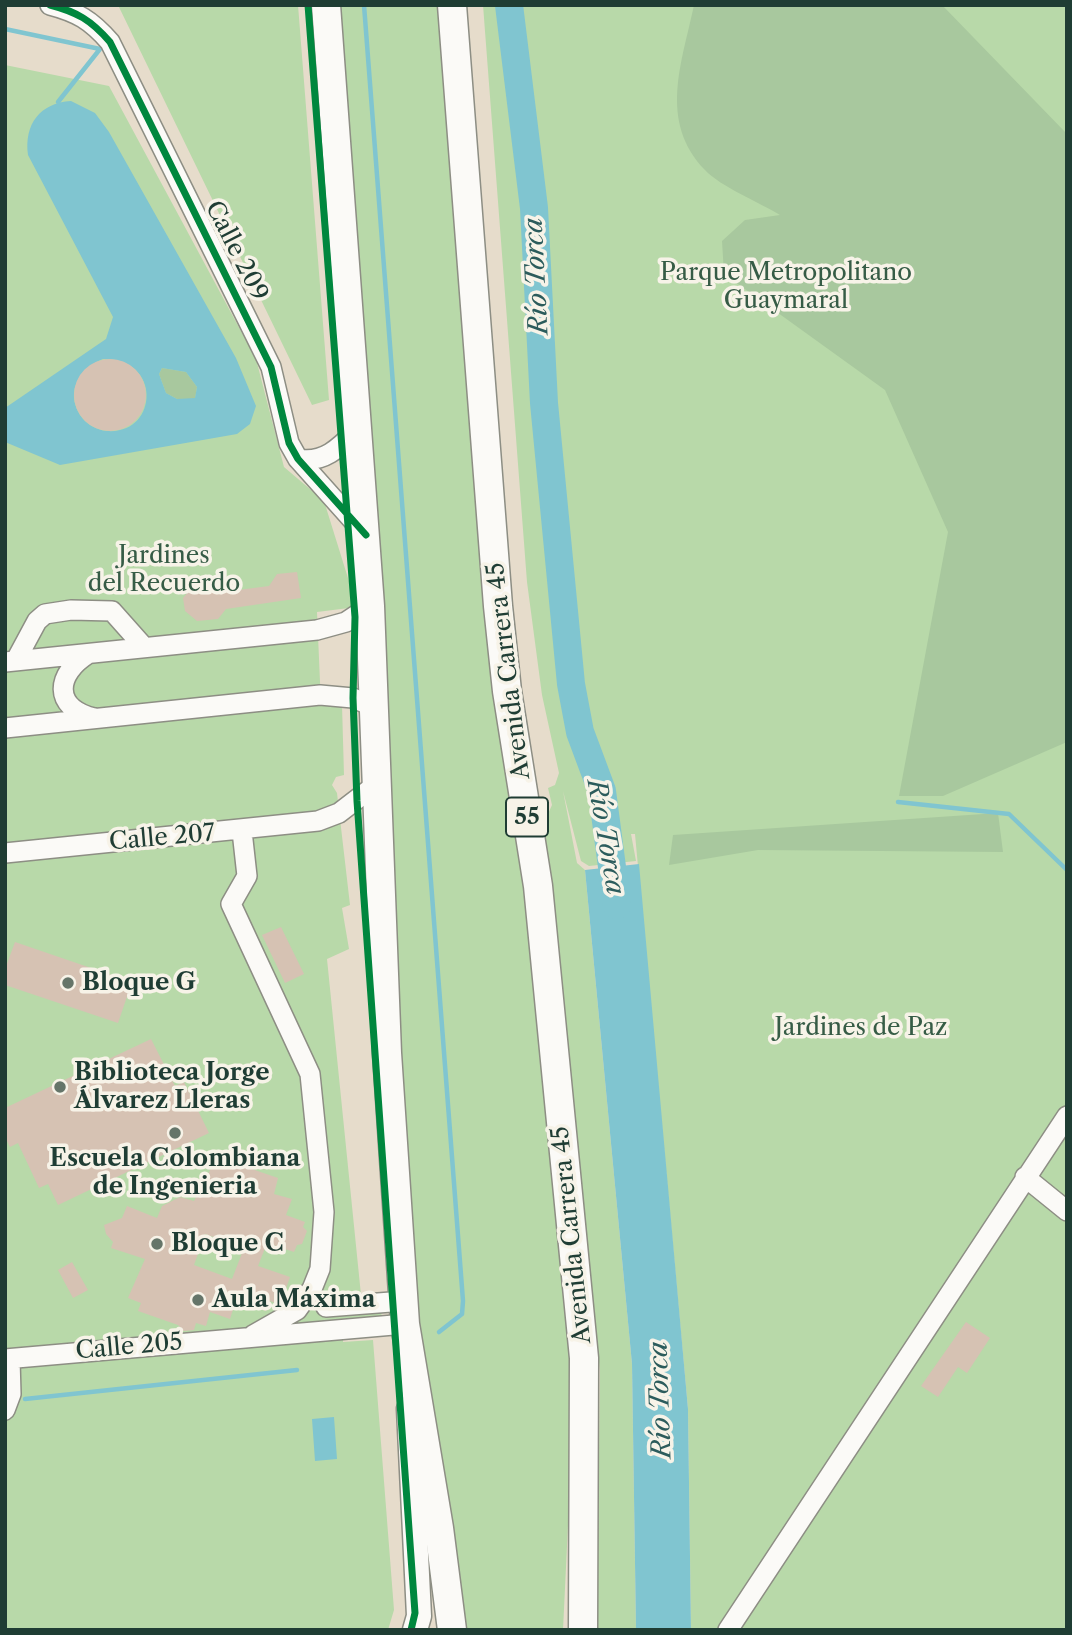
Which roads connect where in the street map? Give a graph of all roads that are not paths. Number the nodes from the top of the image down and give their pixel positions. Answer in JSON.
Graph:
{"nodes":[{"id":1,"x":50,"y":5,"type":"edge"},
{"id":2,"x":326,"y":5,"type":"edge"},
{"id":3,"x":452,"y":5,"type":"edge"},
{"id":4,"x":358,"y":429,"type":"junction"},
{"id":5,"x":298,"y":458,"type":"junction"},
{"id":6,"x":366,"y":535,"type":"junction"},
{"id":7,"x":370,"y":606,"type":"junction"},
{"id":8,"x":144,"y":647,"type":"junction"},
{"id":9,"x":89,"y":653,"type":"junction"},
{"id":10,"x":19,"y":660,"type":"edge"},
{"id":11,"x":374,"y":707,"type":"junction"},
{"id":12,"x":97,"y":719,"type":"junction"},
{"id":13,"x":38,"y":724,"type":"junction"},
{"id":14,"x":5,"y":728,"type":"edge"},
{"id":15,"x":378,"y":783,"type":"junction"},
{"id":16,"x":242,"y":831,"type":"junction"},
{"id":17,"x":5,"y":853,"type":"edge"},
{"id":18,"x":1067,"y":1116,"type":"edge"},
{"id":19,"x":1025,"y":1177,"type":"junction"},
{"id":20,"x":1067,"y":1211,"type":"edge"},
{"id":21,"x":310,"y":1309,"type":"junction"},
{"id":22,"x":404,"y":1313,"type":"junction"},
{"id":23,"x":253,"y":1335,"type":"junction"},
{"id":24,"x":7,"y":1359,"type":"edge"},
{"id":25,"x":5,"y":1410,"type":"edge"},
{"id":26,"x":415,"y":1630,"type":"edge"},
{"id":27,"x":452,"y":1630,"type":"edge"},
{"id":28,"x":583,"y":1630,"type":"edge"},
{"id":29,"x":728,"y":1630,"type":"edge"}],
"edges":[{"from":1,"to":5,"type":"street","name":"Calle 209"},
{"from":2,"to":4,"type":"highway"},
{"from":3,"to":28,"type":"highway","name":"Avenida Carrera 45","number":"55"},
{"from":4,"to":5,"type":"street"},
{"from":4,"to":6,"type":"highway"},
{"from":5,"to":6,"type":"street","name":"Calle 209"},
{"from":6,"to":7,"type":"highway"},
{"from":7,"to":8,"type":"street"},
{"from":7,"to":11,"type":"highway"},
{"from":8,"to":9,"type":"street"},
{"from":8,"to":10,"type":"street"},
{"from":9,"to":10,"type":"street"},
{"from":9,"to":12,"type":"street"},
{"from":10,"to":13,"type":"street"},
{"from":11,"to":12,"type":"street"},
{"from":11,"to":15,"type":"highway"},
{"from":12,"to":13,"type":"street"},
{"from":13,"to":14,"type":"street"},
{"from":15,"to":16,"type":"street","name":"Calle 207"},
{"from":15,"to":22,"type":"highway"},
{"from":16,"to":17,"type":"street","name":"Calle 207"},
{"from":16,"to":21,"type":"street"},
{"from":18,"to":19,"type":"street"},
{"from":19,"to":20,"type":"street"},
{"from":19,"to":29,"type":"street"},
{"from":21,"to":22,"type":"street"},
{"from":21,"to":23,"type":"street"},
{"from":22,"to":23,"type":"street","name":"Calle 205"},
{"from":22,"to":26,"type":"main road"},
{"from":22,"to":27,"type":"highway"},
{"from":23,"to":24,"type":"street","name":"Calle 205"},
{"from":24,"to":25,"type":"street"}]}
